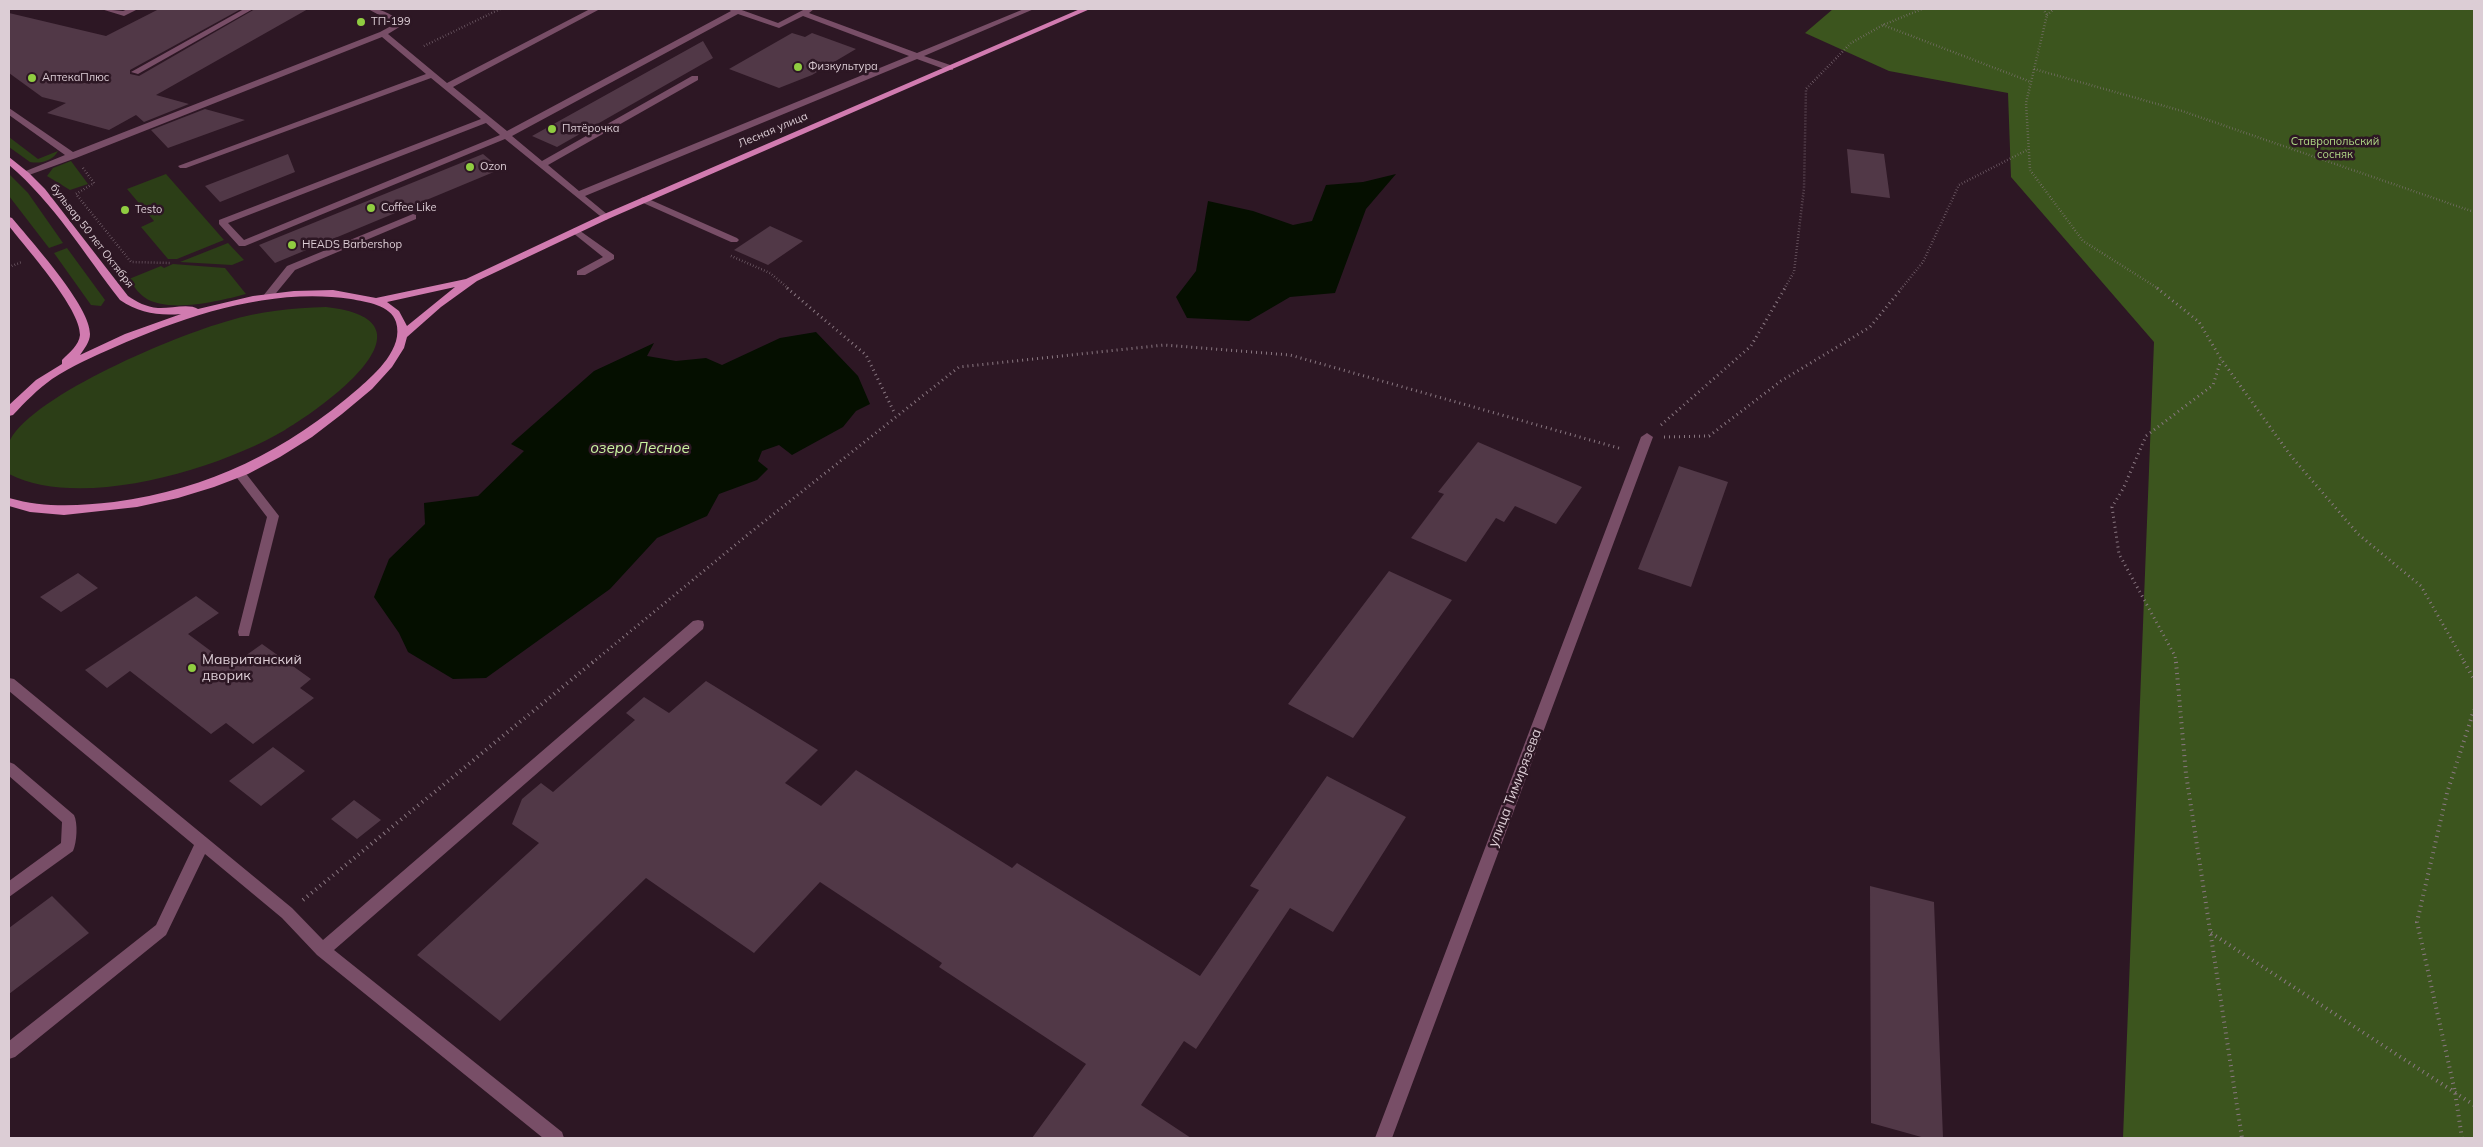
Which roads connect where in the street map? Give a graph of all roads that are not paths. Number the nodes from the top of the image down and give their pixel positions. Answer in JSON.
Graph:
{"nodes":[{"id":1,"x":105,"y":9,"type":"edge"},
{"id":2,"x":134,"y":9,"type":"edge"},
{"id":3,"x":249,"y":9,"type":"edge"},
{"id":4,"x":372,"y":9,"type":"edge"},
{"id":5,"x":596,"y":9,"type":"edge"},
{"id":6,"x":1030,"y":9,"type":"edge"},
{"id":7,"x":1086,"y":9,"type":"edge"},
{"id":8,"x":734,"y":10,"type":"edge"},
{"id":9,"x":806,"y":11,"type":"edge"},
{"id":10,"x":383,"y":34,"type":"junction"},
{"id":11,"x":918,"y":56,"type":"junction"},
{"id":12,"x":950,"y":68,"type":"junction"},
{"id":13,"x":135,"y":72,"type":"dead end"},
{"id":14,"x":431,"y":75,"type":"junction"},
{"id":15,"x":695,"y":78,"type":"dead end"},
{"id":16,"x":446,"y":87,"type":"junction"},
{"id":17,"x":9,"y":111,"type":"edge"},
{"id":18,"x":486,"y":120,"type":"junction"},
{"id":19,"x":505,"y":136,"type":"junction"},
{"id":20,"x":73,"y":156,"type":"junction"},
{"id":21,"x":9,"y":160,"type":"edge"},
{"id":22,"x":541,"y":165,"type":"junction"},
{"id":23,"x":183,"y":166,"type":"dead end"},
{"id":24,"x":26,"y":174,"type":"junction"},
{"id":25,"x":578,"y":195,"type":"junction"},
{"id":26,"x":644,"y":200,"type":"junction"},
{"id":27,"x":412,"y":217,"type":"dead end"},
{"id":28,"x":605,"y":217,"type":"junction"},
{"id":29,"x":9,"y":220,"type":"edge"},
{"id":30,"x":576,"y":230,"type":"junction"},
{"id":31,"x":734,"y":240,"type":"dead end"},
{"id":32,"x":581,"y":273,"type":"dead end"},
{"id":33,"x":473,"y":280,"type":"junction"},
{"id":34,"x":268,"y":296,"type":"junction"},
{"id":35,"x":377,"y":301,"type":"junction"},
{"id":36,"x":223,"y":306,"type":"junction"},
{"id":37,"x":402,"y":336,"type":"junction"},
{"id":38,"x":59,"y":369,"type":"junction"},
{"id":39,"x":9,"y":412,"type":"edge"},
{"id":40,"x":1647,"y":437,"type":"road end"},
{"id":41,"x":240,"y":474,"type":"junction"},
{"id":42,"x":9,"y":502,"type":"edge"},
{"id":43,"x":698,"y":625,"type":"dead end"},
{"id":44,"x":244,"y":632,"type":"dead end"},
{"id":45,"x":9,"y":683,"type":"edge"},
{"id":46,"x":9,"y":768,"type":"edge"},
{"id":47,"x":203,"y":843,"type":"junction"},
{"id":48,"x":9,"y":890,"type":"edge"},
{"id":49,"x":322,"y":950,"type":"junction"},
{"id":50,"x":9,"y":1051,"type":"edge"},
{"id":51,"x":556,"y":1138,"type":"edge"},
{"id":52,"x":1383,"y":1138,"type":"edge"}],
"edges":[{"from":1,"to":2,"type":"street"},
{"from":3,"to":13,"type":"street"},
{"from":4,"to":10,"type":"street"},
{"from":5,"to":16,"type":"street"},
{"from":6,"to":11,"type":"street"},
{"from":7,"to":12,"type":"main road","name":"Лесная улица"},
{"from":8,"to":9,"type":"street"},
{"from":8,"to":19,"type":"street"},
{"from":9,"to":11,"type":"street"},
{"from":10,"to":14,"type":"street"},
{"from":10,"to":20,"type":"street"},
{"from":11,"to":12,"type":"street"},
{"from":11,"to":25,"type":"street"},
{"from":12,"to":26,"type":"main road","name":"Лесная улица"},
{"from":14,"to":16,"type":"street"},
{"from":14,"to":23,"type":"street"},
{"from":15,"to":22,"type":"street"},
{"from":16,"to":18,"type":"street"},
{"from":17,"to":20,"type":"street"},
{"from":18,"to":19,"type":"street"},
{"from":18,"to":19,"type":"street"},
{"from":19,"to":22,"type":"street"},
{"from":20,"to":24,"type":"street"},
{"from":21,"to":24,"type":"main road","name":"бульвар 50 лет Октября"},
{"from":22,"to":25,"type":"street"},
{"from":24,"to":36,"type":"main road","name":"бульвар 50 лет Октября"},
{"from":25,"to":28,"type":"street"},
{"from":26,"to":28,"type":"main road","name":"Лесная улица"},
{"from":26,"to":31,"type":"street"},
{"from":27,"to":34,"type":"street"},
{"from":28,"to":30,"type":"main road","name":"Лесная улица"},
{"from":29,"to":38,"type":"main road"},
{"from":30,"to":32,"type":"street"},
{"from":30,"to":33,"type":"main road","name":"Лесная улица"},
{"from":33,"to":35,"type":"main road","name":"Лесная улица"},
{"from":33,"to":37,"type":"main road","name":"Лесная улица"},
{"from":34,"to":35,"type":"main road"},
{"from":34,"to":36,"type":"main road"},
{"from":35,"to":37,"type":"main road"},
{"from":36,"to":38,"type":"main road"},
{"from":37,"to":41,"type":"main road"},
{"from":38,"to":39,"type":"main road"},
{"from":40,"to":52,"type":"street","name":"улица Тимирязева"},
{"from":41,"to":42,"type":"main road"},
{"from":41,"to":44,"type":"street"},
{"from":43,"to":49,"type":"street"},
{"from":45,"to":47,"type":"street"},
{"from":46,"to":48,"type":"street"},
{"from":47,"to":49,"type":"street"},
{"from":47,"to":50,"type":"street"},
{"from":49,"to":51,"type":"street"}]}
